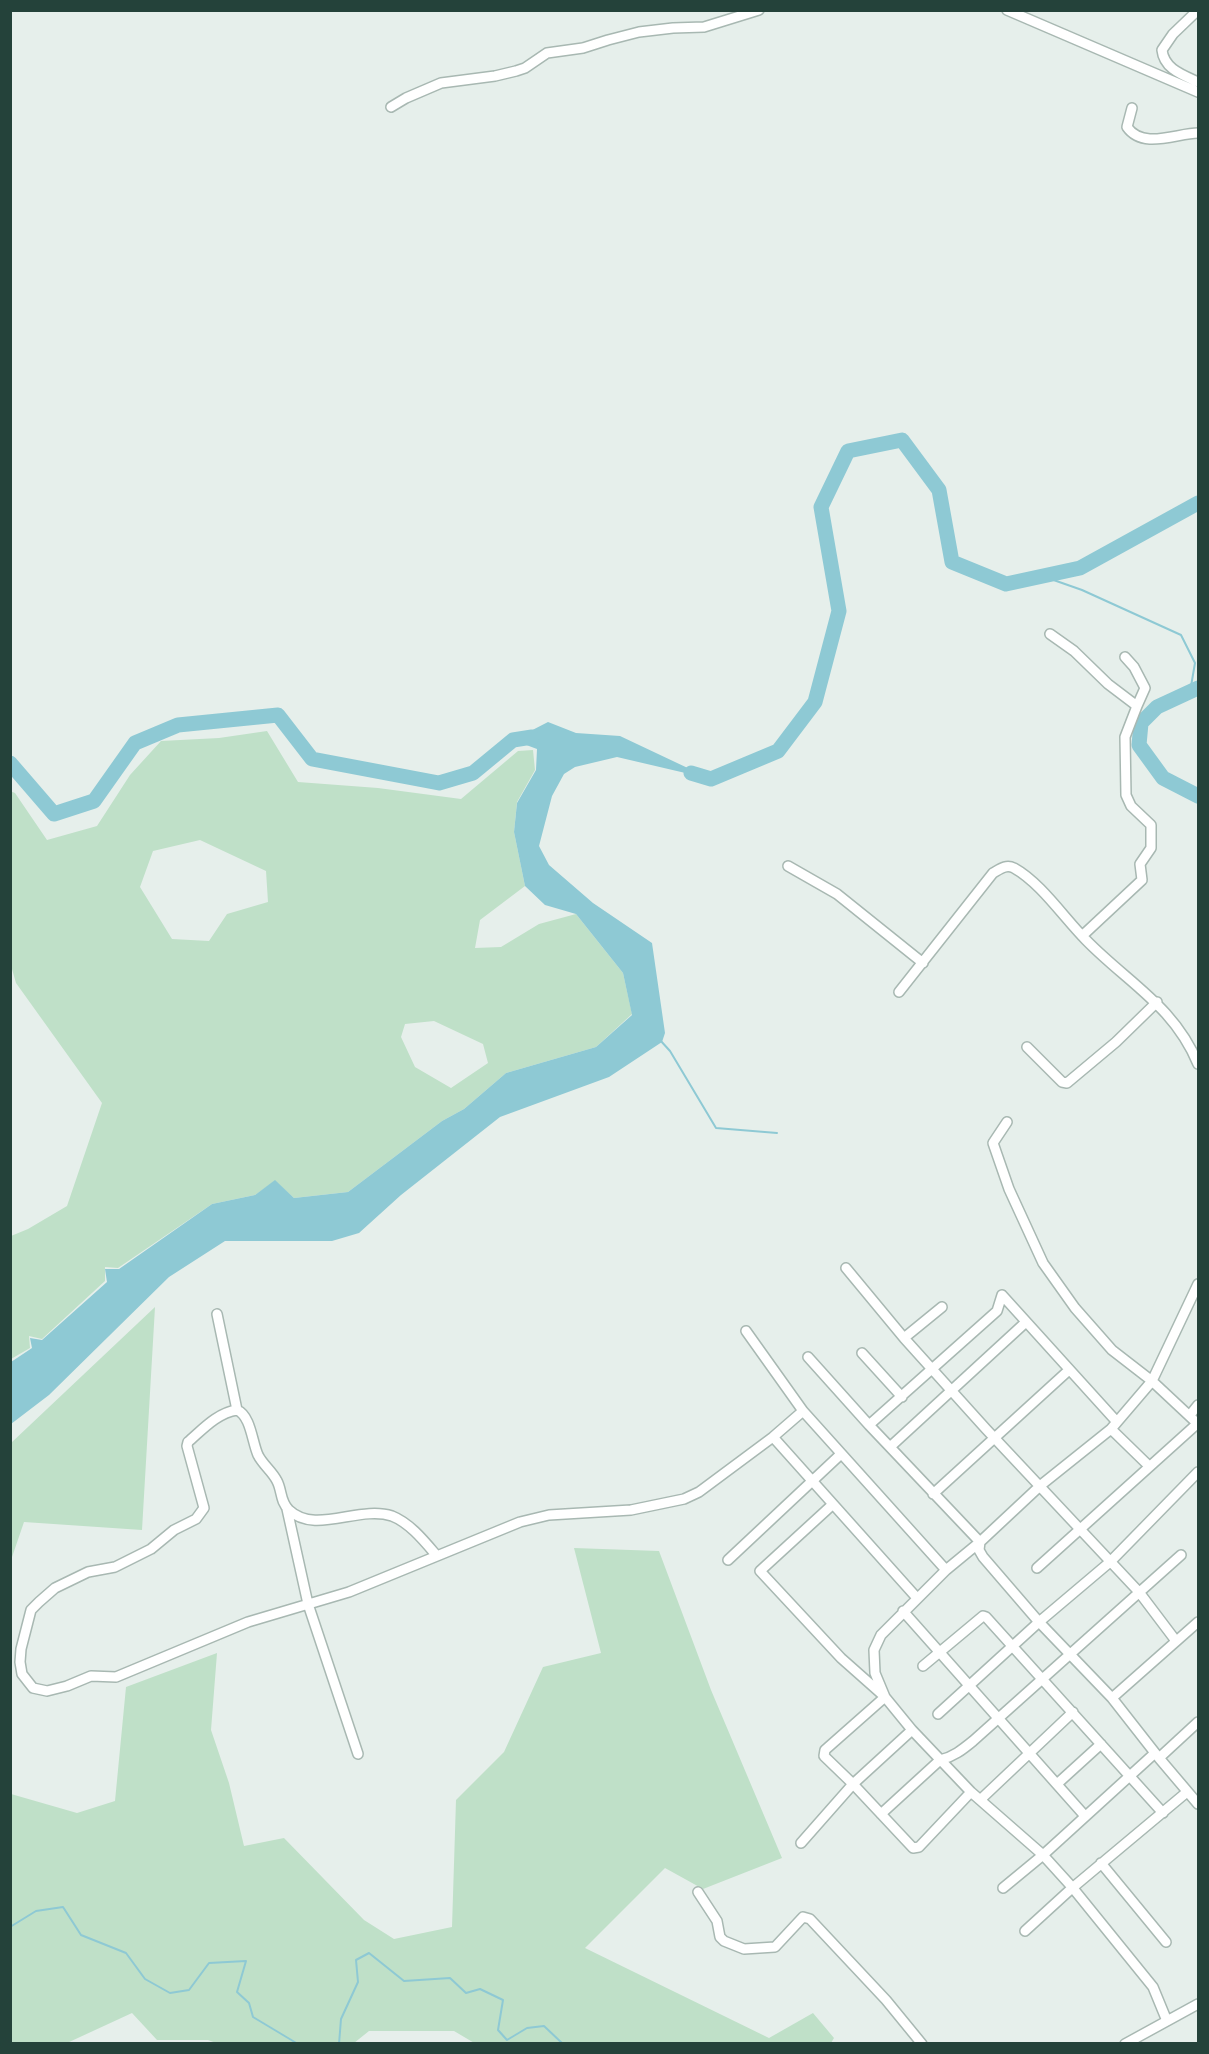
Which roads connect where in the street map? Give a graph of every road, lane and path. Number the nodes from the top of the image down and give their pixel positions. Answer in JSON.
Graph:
{"nodes":[{"id":1,"x":759,"y":10,"type":"edge"},
{"id":2,"x":1007,"y":10,"type":"edge"},
{"id":3,"x":1198,"y":10,"type":"edge"},
{"id":4,"x":1198,"y":82,"type":"edge"},
{"id":5,"x":1198,"y":92,"type":"edge"},
{"id":6,"x":392,"y":106,"type":"dead end"},
{"id":7,"x":1132,"y":108,"type":"dead end"},
{"id":8,"x":1198,"y":133,"type":"edge"},
{"id":9,"x":1050,"y":634,"type":"dead end"},
{"id":10,"x":1125,"y":657,"type":"dead end"},
{"id":11,"x":1137,"y":706,"type":"junction"},
{"id":12,"x":788,"y":867,"type":"dead end"},
{"id":13,"x":1082,"y":936,"type":"junction"},
{"id":14,"x":923,"y":963,"type":"junction"},
{"id":15,"x":899,"y":992,"type":"dead end"},
{"id":16,"x":1157,"y":1002,"type":"junction"},
{"id":17,"x":1027,"y":1047,"type":"dead end"},
{"id":18,"x":1198,"y":1064,"type":"edge"},
{"id":19,"x":1007,"y":1122,"type":"dead end"},
{"id":20,"x":846,"y":1268,"type":"dead end"},
{"id":21,"x":1198,"y":1284,"type":"edge"},
{"id":22,"x":942,"y":1307,"type":"dead end"},
{"id":23,"x":217,"y":1314,"type":"dead end"},
{"id":24,"x":1026,"y":1322,"type":"junction"},
{"id":25,"x":746,"y":1331,"type":"dead end"},
{"id":26,"x":904,"y":1338,"type":"junction"},
{"id":27,"x":862,"y":1353,"type":"dead end"},
{"id":28,"x":808,"y":1357,"type":"dead end"},
{"id":29,"x":932,"y":1369,"type":"junction"},
{"id":30,"x":1069,"y":1370,"type":"junction"},
{"id":31,"x":1152,"y":1381,"type":"junction"},
{"id":32,"x":951,"y":1390,"type":"junction"},
{"id":33,"x":902,"y":1397,"type":"junction"},
{"id":34,"x":1198,"y":1405,"type":"edge"},
{"id":35,"x":237,"y":1410,"type":"junction"},
{"id":36,"x":803,"y":1411,"type":"junction"},
{"id":37,"x":1190,"y":1414,"type":"junction"},
{"id":38,"x":1198,"y":1423,"type":"edge"},
{"id":39,"x":869,"y":1425,"type":"junction"},
{"id":40,"x":1114,"y":1425,"type":"junction"},
{"id":41,"x":773,"y":1437,"type":"junction"},
{"id":42,"x":996,"y":1438,"type":"junction"},
{"id":43,"x":890,"y":1447,"type":"junction"},
{"id":44,"x":841,"y":1454,"type":"junction"},
{"id":45,"x":1149,"y":1466,"type":"junction"},
{"id":46,"x":1198,"y":1472,"type":"edge"},
{"id":47,"x":811,"y":1481,"type":"junction"},
{"id":48,"x":1041,"y":1485,"type":"junction"},
{"id":49,"x":933,"y":1494,"type":"junction"},
{"id":50,"x":832,"y":1505,"type":"junction"},
{"id":51,"x":287,"y":1509,"type":"junction"},
{"id":52,"x":1080,"y":1527,"type":"junction"},
{"id":53,"x":980,"y":1542,"type":"junction"},
{"id":54,"x":437,"y":1556,"type":"junction"},
{"id":55,"x":1181,"y":1556,"type":"dead end"},
{"id":56,"x":728,"y":1560,"type":"dead end"},
{"id":57,"x":1110,"y":1562,"type":"junction"},
{"id":58,"x":1036,"y":1568,"type":"dead end"},
{"id":59,"x":946,"y":1570,"type":"junction"},
{"id":60,"x":1140,"y":1592,"type":"junction"},
{"id":61,"x":917,"y":1598,"type":"junction"},
{"id":62,"x":308,"y":1604,"type":"junction"},
{"id":63,"x":903,"y":1611,"type":"junction"},
{"id":64,"x":1039,"y":1622,"type":"junction"},
{"id":65,"x":1198,"y":1622,"type":"edge"},
{"id":66,"x":1176,"y":1641,"type":"junction"},
{"id":67,"x":1013,"y":1646,"type":"junction"},
{"id":68,"x":940,"y":1653,"type":"junction"},
{"id":69,"x":1070,"y":1654,"type":"junction"},
{"id":70,"x":923,"y":1666,"type":"dead end"},
{"id":71,"x":1043,"y":1678,"type":"junction"},
{"id":72,"x":970,"y":1686,"type":"junction"},
{"id":73,"x":885,"y":1698,"type":"junction"},
{"id":74,"x":1112,"y":1698,"type":"junction"},
{"id":75,"x":1073,"y":1712,"type":"junction"},
{"id":76,"x":938,"y":1714,"type":"dead end"},
{"id":77,"x":998,"y":1718,"type":"junction"},
{"id":78,"x":1198,"y":1722,"type":"edge"},
{"id":79,"x":912,"y":1730,"type":"junction"},
{"id":80,"x":1101,"y":1744,"type":"junction"},
{"id":81,"x":1030,"y":1753,"type":"junction"},
{"id":82,"x":358,"y":1754,"type":"dead end"},
{"id":83,"x":1157,"y":1756,"type":"junction"},
{"id":84,"x":940,"y":1760,"type":"junction"},
{"id":85,"x":1130,"y":1776,"type":"junction"},
{"id":86,"x":854,"y":1784,"type":"junction"},
{"id":87,"x":1057,"y":1784,"type":"junction"},
{"id":88,"x":971,"y":1791,"type":"junction"},
{"id":89,"x":1187,"y":1792,"type":"junction"},
{"id":90,"x":980,"y":1800,"type":"junction"},
{"id":91,"x":1198,"y":1804,"type":"edge"},
{"id":92,"x":1163,"y":1813,"type":"junction"},
{"id":93,"x":881,"y":1814,"type":"junction"},
{"id":94,"x":1085,"y":1816,"type":"junction"},
{"id":95,"x":801,"y":1843,"type":"dead end"},
{"id":96,"x":1043,"y":1854,"type":"junction"},
{"id":97,"x":1101,"y":1863,"type":"junction"},
{"id":98,"x":1072,"y":1887,"type":"junction"},
{"id":99,"x":1003,"y":1888,"type":"dead end"},
{"id":100,"x":698,"y":1892,"type":"dead end"},
{"id":101,"x":1025,"y":1931,"type":"dead end"},
{"id":102,"x":1166,"y":1942,"type":"dead end"},
{"id":103,"x":1198,"y":2004,"type":"edge"},
{"id":104,"x":1167,"y":2021,"type":"junction"},
{"id":105,"x":922,"y":2043,"type":"edge"},
{"id":106,"x":1125,"y":2043,"type":"edge"}],
"edges":[{"from":1,"to":6,"type":"street"},
{"from":2,"to":5,"type":"street"},
{"from":3,"to":4,"type":"street"},
{"from":7,"to":8,"type":"street"},
{"from":9,"to":11,"type":"street"},
{"from":10,"to":11,"type":"street"},
{"from":11,"to":13,"type":"street"},
{"from":12,"to":14,"type":"street"},
{"from":13,"to":14,"type":"street"},
{"from":13,"to":16,"type":"street"},
{"from":14,"to":15,"type":"street"},
{"from":16,"to":17,"type":"street"},
{"from":16,"to":18,"type":"street"},
{"from":19,"to":31,"type":"street"},
{"from":20,"to":26,"type":"street"},
{"from":21,"to":31,"type":"street"},
{"from":22,"to":26,"type":"street"},
{"from":23,"to":35,"type":"street"},
{"from":24,"to":29,"type":"street"},
{"from":24,"to":30,"type":"street"},
{"from":24,"to":32,"type":"street"},
{"from":25,"to":36,"type":"street"},
{"from":26,"to":29,"type":"street"},
{"from":27,"to":33,"type":"street"},
{"from":28,"to":39,"type":"street"},
{"from":29,"to":32,"type":"street"},
{"from":29,"to":33,"type":"street"},
{"from":30,"to":40,"type":"street"},
{"from":30,"to":42,"type":"street"},
{"from":31,"to":37,"type":"street"},
{"from":31,"to":40,"type":"street"},
{"from":32,"to":42,"type":"street"},
{"from":32,"to":43,"type":"street"},
{"from":33,"to":39,"type":"street"},
{"from":34,"to":37,"type":"street"},
{"from":35,"to":51,"type":"street"},
{"from":35,"to":62,"type":"street"},
{"from":36,"to":41,"type":"street"},
{"from":36,"to":44,"type":"street"},
{"from":37,"to":38,"type":"street"},
{"from":38,"to":45,"type":"street"},
{"from":39,"to":43,"type":"street"},
{"from":40,"to":45,"type":"street"},
{"from":40,"to":48,"type":"street"},
{"from":41,"to":47,"type":"street"},
{"from":41,"to":54,"type":"street"},
{"from":42,"to":48,"type":"street"},
{"from":42,"to":49,"type":"street"},
{"from":43,"to":49,"type":"street"},
{"from":44,"to":47,"type":"street"},
{"from":44,"to":59,"type":"street"},
{"from":45,"to":52,"type":"street"},
{"from":46,"to":57,"type":"street"},
{"from":47,"to":50,"type":"street"},
{"from":47,"to":56,"type":"street"},
{"from":48,"to":52,"type":"street"},
{"from":48,"to":53,"type":"street"},
{"from":49,"to":53,"type":"street"},
{"from":50,"to":61,"type":"street"},
{"from":50,"to":73,"type":"street"},
{"from":51,"to":54,"type":"street"},
{"from":51,"to":62,"type":"street"},
{"from":52,"to":57,"type":"street"},
{"from":52,"to":58,"type":"street"},
{"from":53,"to":59,"type":"street"},
{"from":53,"to":64,"type":"street"},
{"from":54,"to":62,"type":"street"},
{"from":55,"to":60,"type":"street"},
{"from":57,"to":60,"type":"street"},
{"from":57,"to":64,"type":"street"},
{"from":59,"to":61,"type":"street"},
{"from":60,"to":66,"type":"street"},
{"from":60,"to":69,"type":"street"},
{"from":61,"to":63,"type":"street"},
{"from":62,"to":82,"type":"street"},
{"from":63,"to":68,"type":"street"},
{"from":63,"to":73,"type":"street"},
{"from":64,"to":67,"type":"street"},
{"from":64,"to":69,"type":"street"},
{"from":65,"to":66,"type":"street"},
{"from":66,"to":74,"type":"street"},
{"from":67,"to":68,"type":"street"},
{"from":67,"to":71,"type":"street"},
{"from":67,"to":72,"type":"street"},
{"from":68,"to":70,"type":"street"},
{"from":68,"to":72,"type":"street"},
{"from":69,"to":71,"type":"street"},
{"from":69,"to":74,"type":"street"},
{"from":71,"to":75,"type":"street"},
{"from":71,"to":77,"type":"street"},
{"from":72,"to":76,"type":"street"},
{"from":72,"to":77,"type":"street"},
{"from":73,"to":79,"type":"street"},
{"from":73,"to":86,"type":"street"},
{"from":74,"to":83,"type":"street"},
{"from":75,"to":80,"type":"street"},
{"from":75,"to":81,"type":"street"},
{"from":77,"to":81,"type":"street"},
{"from":77,"to":84,"type":"street"},
{"from":78,"to":83,"type":"street"},
{"from":79,"to":84,"type":"street"},
{"from":79,"to":86,"type":"street"},
{"from":80,"to":85,"type":"street"},
{"from":80,"to":87,"type":"street"},
{"from":81,"to":87,"type":"street"},
{"from":81,"to":90,"type":"street"},
{"from":83,"to":85,"type":"street"},
{"from":83,"to":89,"type":"street"},
{"from":84,"to":88,"type":"street"},
{"from":84,"to":93,"type":"street"},
{"from":85,"to":92,"type":"street"},
{"from":85,"to":94,"type":"street"},
{"from":86,"to":93,"type":"street"},
{"from":86,"to":95,"type":"street"},
{"from":87,"to":94,"type":"street"},
{"from":88,"to":90,"type":"street"},
{"from":88,"to":93,"type":"street"},
{"from":89,"to":91,"type":"street"},
{"from":89,"to":92,"type":"street"},
{"from":90,"to":96,"type":"street"},
{"from":92,"to":97,"type":"street"},
{"from":94,"to":96,"type":"street"},
{"from":96,"to":98,"type":"street"},
{"from":96,"to":99,"type":"street"},
{"from":97,"to":98,"type":"street"},
{"from":97,"to":102,"type":"street"},
{"from":98,"to":101,"type":"street"},
{"from":98,"to":104,"type":"street"},
{"from":100,"to":105,"type":"street"},
{"from":103,"to":104,"type":"street"},
{"from":104,"to":106,"type":"street"}]}
